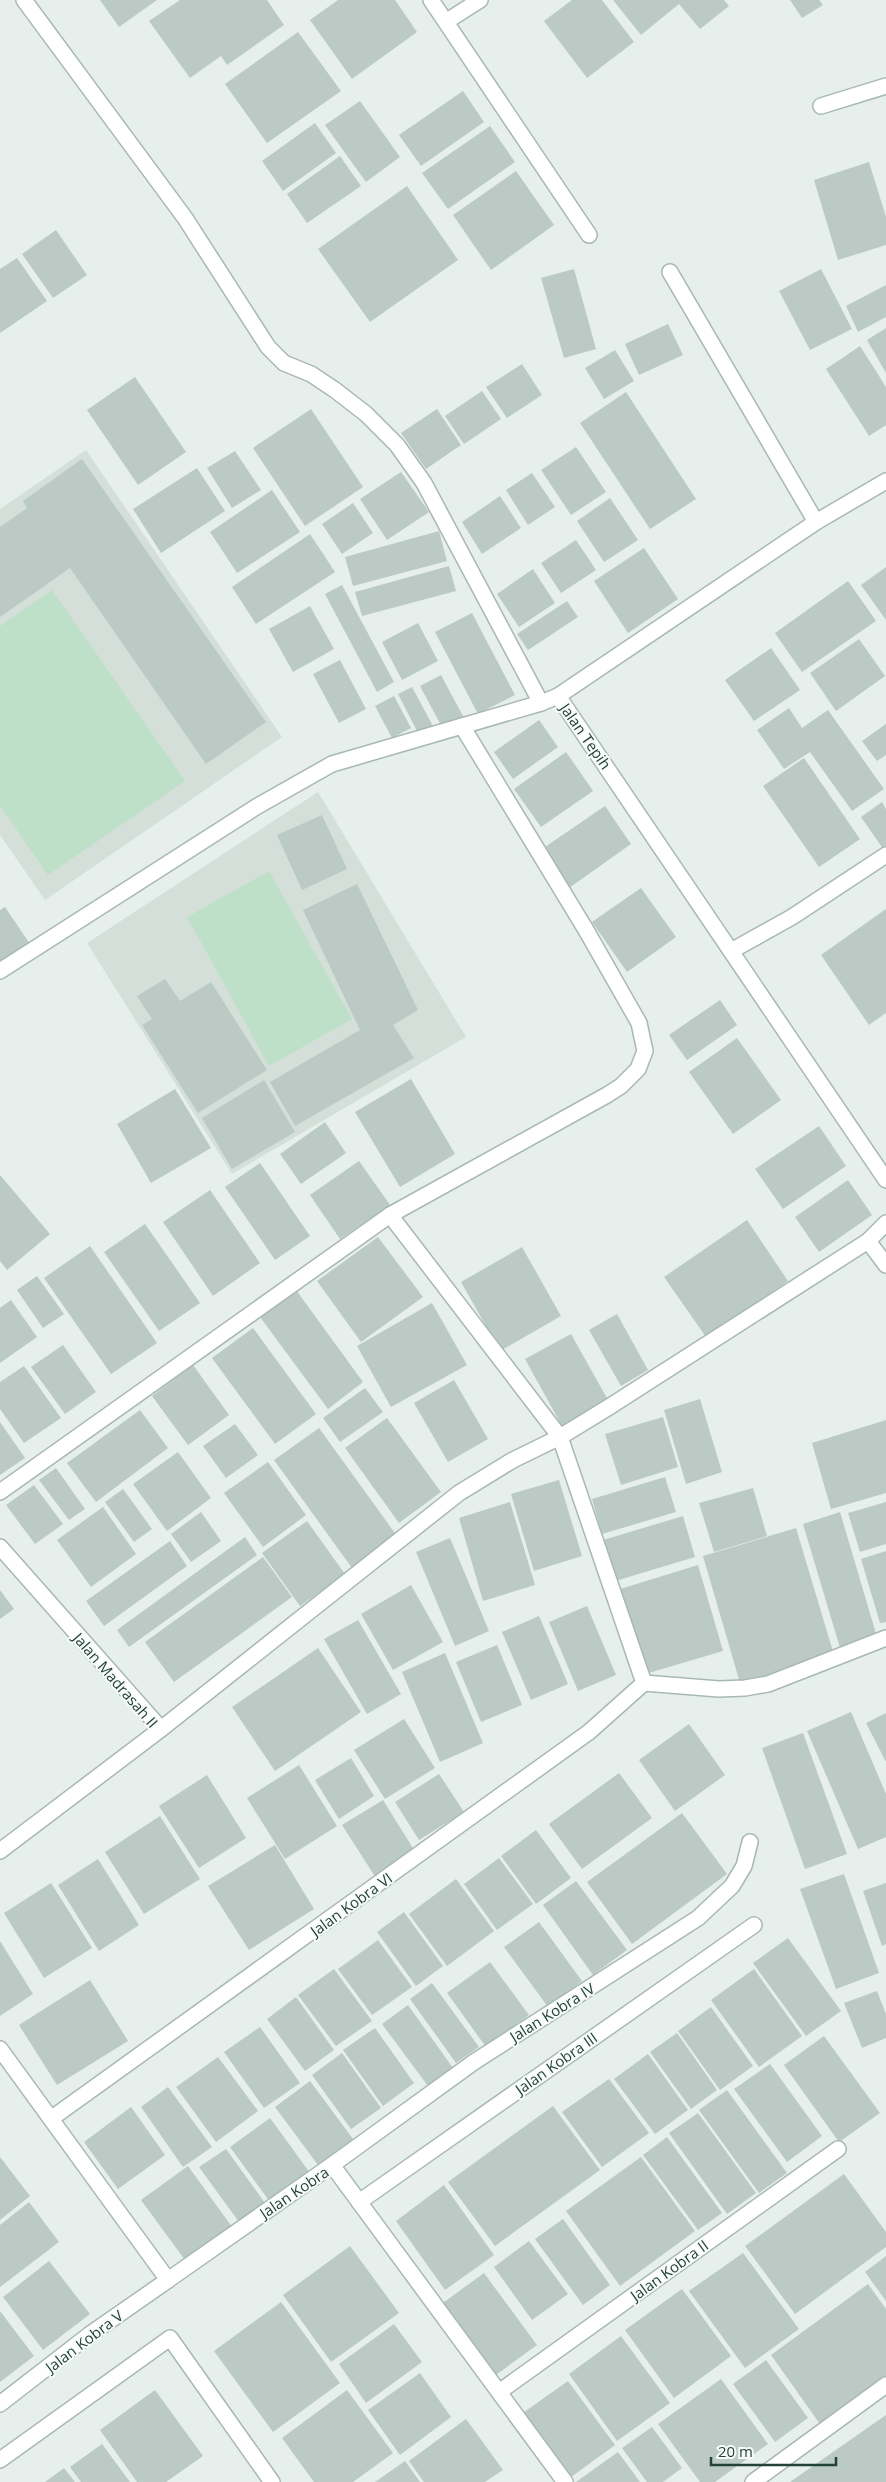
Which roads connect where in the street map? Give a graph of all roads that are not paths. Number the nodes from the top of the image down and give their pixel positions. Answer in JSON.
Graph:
{"nodes":[{"id":1,"x":24,"y":0,"type":"edge"},
{"id":2,"x":431,"y":0,"type":"edge"},
{"id":3,"x":480,"y":0,"type":"edge"},
{"id":4,"x":447,"y":21,"type":"junction"},
{"id":5,"x":886,"y":86,"type":"edge"},
{"id":6,"x":821,"y":106,"type":"dead end"},
{"id":7,"x":589,"y":235,"type":"dead end"},
{"id":8,"x":670,"y":272,"type":"dead end"},
{"id":9,"x":886,"y":481,"type":"edge"},
{"id":10,"x":816,"y":522,"type":"junction"},
{"id":11,"x":558,"y":696,"type":"junction"},
{"id":12,"x":540,"y":703,"type":"junction"},
{"id":13,"x":462,"y":726,"type":"junction"},
{"id":14,"x":886,"y":855,"type":"edge"},
{"id":15,"x":731,"y":950,"type":"junction"},
{"id":16,"x":0,"y":971,"type":"edge"},
{"id":17,"x":886,"y":1180,"type":"edge"},
{"id":18,"x":390,"y":1215,"type":"junction"},
{"id":19,"x":886,"y":1223,"type":"edge"},
{"id":20,"x":868,"y":1241,"type":"junction"},
{"id":21,"x":886,"y":1265,"type":"edge"},
{"id":22,"x":560,"y":1437,"type":"junction"},
{"id":23,"x":0,"y":1492,"type":"edge"},
{"id":24,"x":0,"y":1547,"type":"edge"},
{"id":25,"x":886,"y":1638,"type":"edge"},
{"id":26,"x":644,"y":1683,"type":"junction"},
{"id":27,"x":161,"y":1729,"type":"junction"},
{"id":28,"x":750,"y":1842,"type":"dead end"},
{"id":29,"x":0,"y":1851,"type":"edge"},
{"id":30,"x":754,"y":1925,"type":"dead end"},
{"id":31,"x":0,"y":2049,"type":"edge"},
{"id":32,"x":52,"y":2118,"type":"junction"},
{"id":33,"x":838,"y":2149,"type":"dead end"},
{"id":34,"x":332,"y":2165,"type":"junction"},
{"id":35,"x":359,"y":2202,"type":"junction"},
{"id":36,"x":168,"y":2280,"type":"junction"},
{"id":37,"x":886,"y":2385,"type":"edge"},
{"id":38,"x":499,"y":2392,"type":"junction"},
{"id":39,"x":0,"y":2404,"type":"edge"},
{"id":40,"x":0,"y":2460,"type":"edge"},
{"id":41,"x":272,"y":2482,"type":"edge"},
{"id":42,"x":565,"y":2482,"type":"edge"},
{"id":43,"x":753,"y":2482,"type":"edge"}],
"edges":[{"from":1,"to":12,"type":"street"},
{"from":2,"to":4,"type":"street"},
{"from":3,"to":4,"type":"street"},
{"from":4,"to":7,"type":"street"},
{"from":5,"to":6,"type":"street"},
{"from":8,"to":10,"type":"street"},
{"from":9,"to":10,"type":"street","name":"Jalan Tepih"},
{"from":10,"to":11,"type":"street","name":"Jalan Tepih"},
{"from":11,"to":12,"type":"street"},
{"from":11,"to":15,"type":"street","name":"Jalan Tepih"},
{"from":12,"to":13,"type":"street"},
{"from":13,"to":16,"type":"street"},
{"from":13,"to":18,"type":"street"},
{"from":14,"to":15,"type":"street"},
{"from":15,"to":17,"type":"street","name":"Jalan Tepih"},
{"from":18,"to":22,"type":"street"},
{"from":18,"to":23,"type":"street"},
{"from":19,"to":20,"type":"street"},
{"from":20,"to":21,"type":"street"},
{"from":20,"to":22,"type":"street"},
{"from":22,"to":26,"type":"street"},
{"from":22,"to":27,"type":"street"},
{"from":24,"to":27,"type":"street","name":"Jalan Madrasah II"},
{"from":25,"to":26,"type":"street"},
{"from":26,"to":32,"type":"street","name":"Jalan Kobra VI"},
{"from":27,"to":29,"type":"street","name":"Jalan Madrasah II"},
{"from":28,"to":34,"type":"street","name":"Jalan Kobra IV"},
{"from":30,"to":35,"type":"street","name":"Jalan Kobra III"},
{"from":31,"to":32,"type":"street"},
{"from":32,"to":36,"type":"street"},
{"from":33,"to":38,"type":"street","name":"Jalan Kobra II"},
{"from":34,"to":35,"type":"street","name":"Jalan Kobra"},
{"from":34,"to":36,"type":"street","name":"Jalan Kobra"},
{"from":35,"to":38,"type":"street","name":"Jalan Kobra"},
{"from":36,"to":39,"type":"street","name":"Jalan Kobra V"},
{"from":37,"to":43,"type":"street"},
{"from":38,"to":42,"type":"street","name":"Jalan Kobra"},
{"from":40,"to":41,"type":"street"}]}
